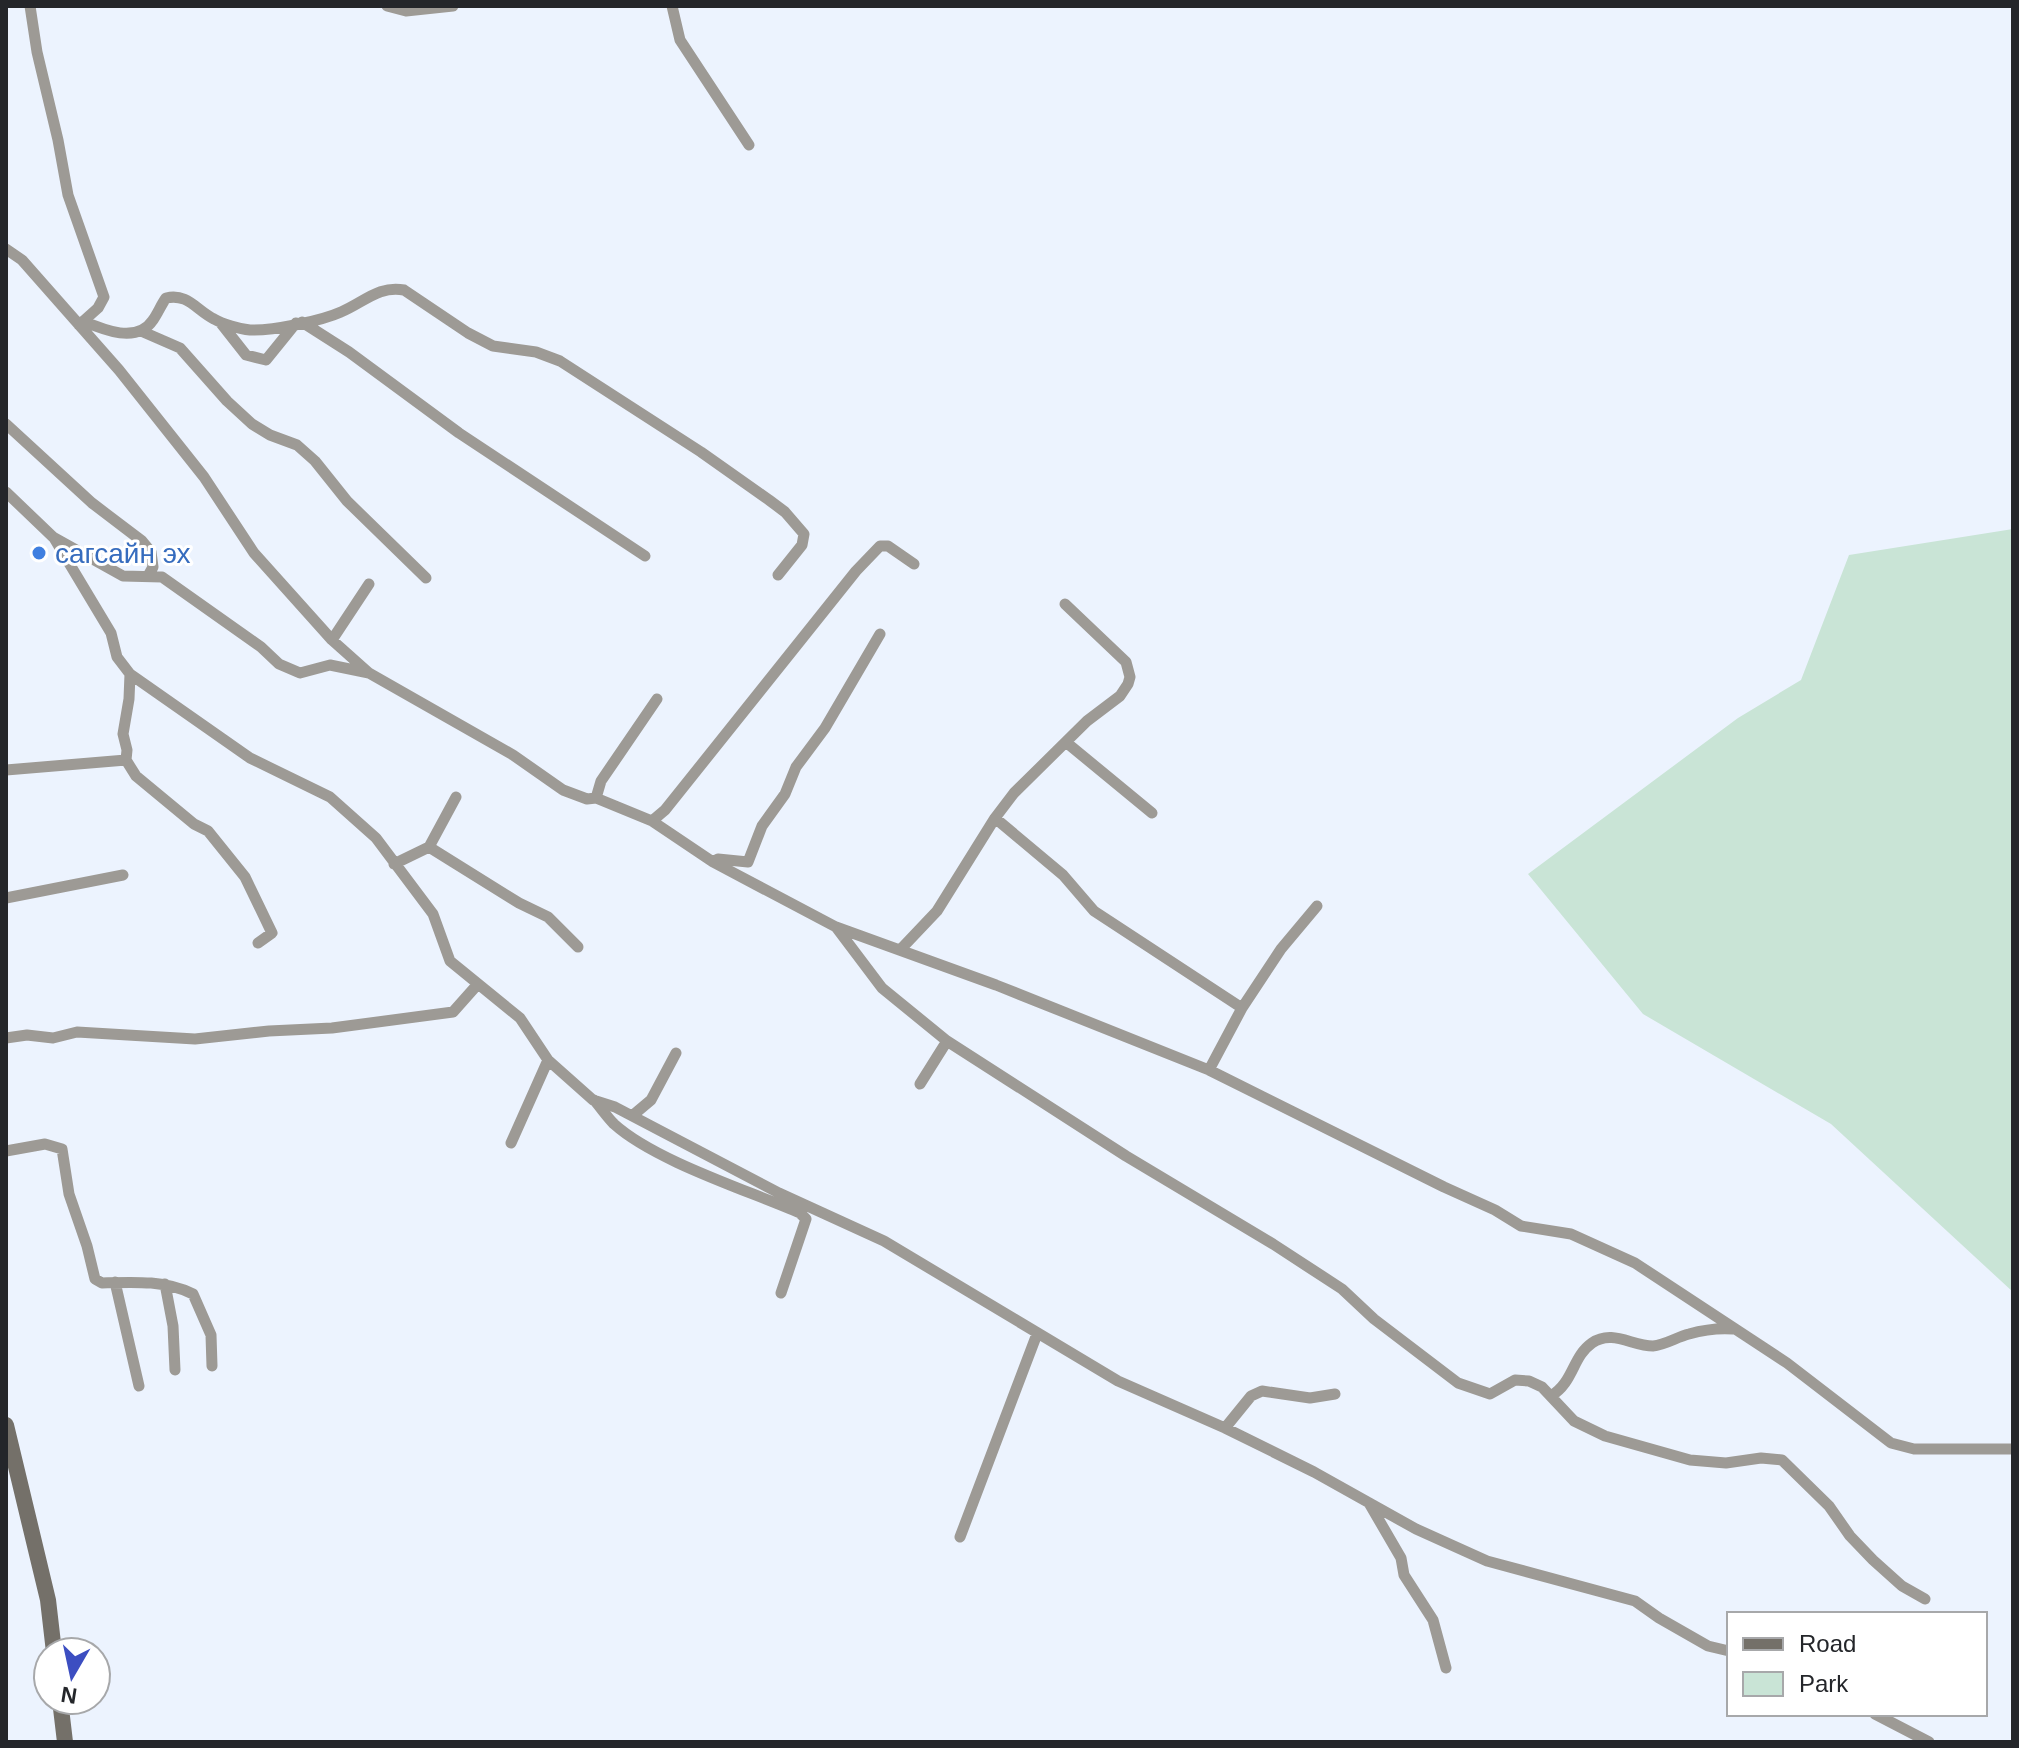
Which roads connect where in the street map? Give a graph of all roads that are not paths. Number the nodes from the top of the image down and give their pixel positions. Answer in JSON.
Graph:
{"nodes":[{"id":1,"x":30,"y":6,"type":"edge"},
{"id":2,"x":387,"y":6,"type":"edge"},
{"id":3,"x":453,"y":6,"type":"edge"},
{"id":4,"x":672,"y":6,"type":"edge"},
{"id":5,"x":749,"y":145,"type":"dead end"},
{"id":6,"x":6,"y":249,"type":"edge"},
{"id":7,"x":220,"y":322,"type":"junction"},
{"id":8,"x":81,"y":323,"type":"junction"},
{"id":9,"x":299,"y":323,"type":"junction"},
{"id":10,"x":141,"y":331,"type":"junction"},
{"id":11,"x":6,"y":424,"type":"edge"},
{"id":12,"x":6,"y":492,"type":"edge"},
{"id":13,"x":53,"y":537,"type":"junction"},
{"id":14,"x":645,"y":556,"type":"dead end"},
{"id":15,"x":914,"y":564,"type":"dead end"},
{"id":16,"x":778,"y":575,"type":"dead end"},
{"id":17,"x":148,"y":576,"type":"junction"},
{"id":18,"x":426,"y":578,"type":"dead end"},
{"id":19,"x":369,"y":584,"type":"dead end"},
{"id":20,"x":1065,"y":604,"type":"dead end"},
{"id":21,"x":880,"y":634,"type":"dead end"},
{"id":22,"x":332,"y":640,"type":"junction"},
{"id":23,"x":369,"y":673,"type":"junction"},
{"id":24,"x":130,"y":674,"type":"junction"},
{"id":25,"x":657,"y":699,"type":"dead end"},
{"id":26,"x":1067,"y":743,"type":"junction"},
{"id":27,"x":126,"y":760,"type":"junction"},
{"id":28,"x":6,"y":770,"type":"edge"},
{"id":29,"x":456,"y":797,"type":"dead end"},
{"id":30,"x":596,"y":798,"type":"junction"},
{"id":31,"x":1152,"y":813,"type":"dead end"},
{"id":32,"x":995,"y":818,"type":"junction"},
{"id":33,"x":652,"y":821,"type":"junction"},
{"id":34,"x":429,"y":847,"type":"junction"},
{"id":35,"x":713,"y":862,"type":"junction"},
{"id":36,"x":394,"y":864,"type":"junction"},
{"id":37,"x":123,"y":875,"type":"dead end"},
{"id":38,"x":6,"y":898,"type":"edge"},
{"id":39,"x":1317,"y":906,"type":"dead end"},
{"id":40,"x":836,"y":927,"type":"junction"},
{"id":41,"x":258,"y":943,"type":"dead end"},
{"id":42,"x":578,"y":947,"type":"dead end"},
{"id":43,"x":900,"y":950,"type":"junction"},
{"id":44,"x":477,"y":985,"type":"junction"},
{"id":45,"x":1242,"y":1008,"type":"junction"},
{"id":46,"x":6,"y":1038,"type":"edge"},
{"id":47,"x":947,"y":1041,"type":"junction"},
{"id":48,"x":676,"y":1053,"type":"dead end"},
{"id":49,"x":548,"y":1060,"type":"junction"},
{"id":50,"x":1209,"y":1070,"type":"junction"},
{"id":51,"x":920,"y":1084,"type":"dead end"},
{"id":52,"x":593,"y":1100,"type":"junction"},
{"id":53,"x":632,"y":1116,"type":"junction"},
{"id":54,"x":511,"y":1143,"type":"dead end"},
{"id":55,"x":6,"y":1151,"type":"edge"},
{"id":56,"x":779,"y":1193,"type":"junction"},
{"id":57,"x":756,"y":1194,"type":"junction"},
{"id":58,"x":115,"y":1282,"type":"junction"},
{"id":59,"x":165,"y":1284,"type":"junction"},
{"id":60,"x":781,"y":1293,"type":"dead end"},
{"id":61,"x":1736,"y":1329,"type":"junction"},
{"id":62,"x":1037,"y":1334,"type":"junction"},
{"id":63,"x":212,"y":1366,"type":"dead end"},
{"id":64,"x":175,"y":1370,"type":"dead end"},
{"id":65,"x":139,"y":1386,"type":"dead end"},
{"id":66,"x":1335,"y":1394,"type":"dead end"},
{"id":67,"x":1551,"y":1396,"type":"junction"},
{"id":68,"x":6,"y":1425,"type":"edge"},
{"id":69,"x":1225,"y":1428,"type":"junction"},
{"id":70,"x":2013,"y":1449,"type":"edge"},
{"id":71,"x":1368,"y":1502,"type":"junction"},
{"id":72,"x":960,"y":1537,"type":"dead end"},
{"id":73,"x":1925,"y":1599,"type":"dead end"},
{"id":74,"x":52,"y":1636,"type":"edge"},
{"id":75,"x":1727,"y":1651,"type":"edge"},
{"id":76,"x":1446,"y":1668,"type":"dead end"},
{"id":77,"x":62,"y":1716,"type":"edge"},
{"id":78,"x":1879,"y":1716,"type":"edge"},
{"id":79,"x":65,"y":1742,"type":"edge"},
{"id":80,"x":1929,"y":1742,"type":"edge"}],
"edges":[{"from":1,"to":8,"type":"street"},
{"from":2,"to":3,"type":"street"},
{"from":4,"to":5,"type":"street"},
{"from":6,"to":8,"type":"street"},
{"from":7,"to":9,"type":"street"},
{"from":7,"to":9,"type":"street"},
{"from":7,"to":10,"type":"street"},
{"from":8,"to":10,"type":"street"},
{"from":8,"to":22,"type":"street"},
{"from":9,"to":14,"type":"street"},
{"from":9,"to":16,"type":"street"},
{"from":10,"to":18,"type":"street"},
{"from":11,"to":17,"type":"street"},
{"from":12,"to":13,"type":"street"},
{"from":13,"to":17,"type":"street"},
{"from":13,"to":24,"type":"street"},
{"from":15,"to":33,"type":"street"},
{"from":17,"to":23,"type":"street"},
{"from":19,"to":22,"type":"street"},
{"from":20,"to":26,"type":"street"},
{"from":21,"to":35,"type":"street"},
{"from":22,"to":23,"type":"street"},
{"from":23,"to":30,"type":"street"},
{"from":24,"to":27,"type":"street"},
{"from":24,"to":36,"type":"street"},
{"from":25,"to":30,"type":"street"},
{"from":26,"to":31,"type":"street"},
{"from":26,"to":32,"type":"street"},
{"from":27,"to":28,"type":"street"},
{"from":27,"to":41,"type":"street"},
{"from":29,"to":34,"type":"street"},
{"from":30,"to":33,"type":"street"},
{"from":32,"to":43,"type":"street"},
{"from":32,"to":45,"type":"street"},
{"from":33,"to":35,"type":"street"},
{"from":34,"to":36,"type":"street"},
{"from":34,"to":42,"type":"street"},
{"from":35,"to":40,"type":"street"},
{"from":36,"to":44,"type":"street"},
{"from":37,"to":38,"type":"street"},
{"from":39,"to":45,"type":"street"},
{"from":40,"to":43,"type":"street"},
{"from":40,"to":47,"type":"street"},
{"from":43,"to":50,"type":"street"},
{"from":44,"to":46,"type":"street"},
{"from":44,"to":49,"type":"street"},
{"from":45,"to":50,"type":"street"},
{"from":47,"to":51,"type":"street"},
{"from":47,"to":67,"type":"street"},
{"from":48,"to":53,"type":"street"},
{"from":49,"to":52,"type":"street"},
{"from":49,"to":54,"type":"street"},
{"from":50,"to":61,"type":"street"},
{"from":52,"to":53,"type":"street"},
{"from":52,"to":57,"type":"street"},
{"from":53,"to":56,"type":"street"},
{"from":55,"to":58,"type":"street"},
{"from":56,"to":57,"type":"street"},
{"from":56,"to":62,"type":"street"},
{"from":57,"to":60,"type":"street"},
{"from":58,"to":59,"type":"street"},
{"from":58,"to":65,"type":"street"},
{"from":59,"to":63,"type":"street"},
{"from":59,"to":64,"type":"street"},
{"from":61,"to":67,"type":"street"},
{"from":61,"to":70,"type":"street"},
{"from":62,"to":69,"type":"street"},
{"from":62,"to":72,"type":"street"},
{"from":66,"to":69,"type":"street"},
{"from":67,"to":73,"type":"street"},
{"from":68,"to":74,"type":"main road"},
{"from":69,"to":71,"type":"street"},
{"from":71,"to":75,"type":"street"},
{"from":71,"to":76,"type":"street"},
{"from":77,"to":79,"type":"main road"},
{"from":78,"to":80,"type":"street"}]}
